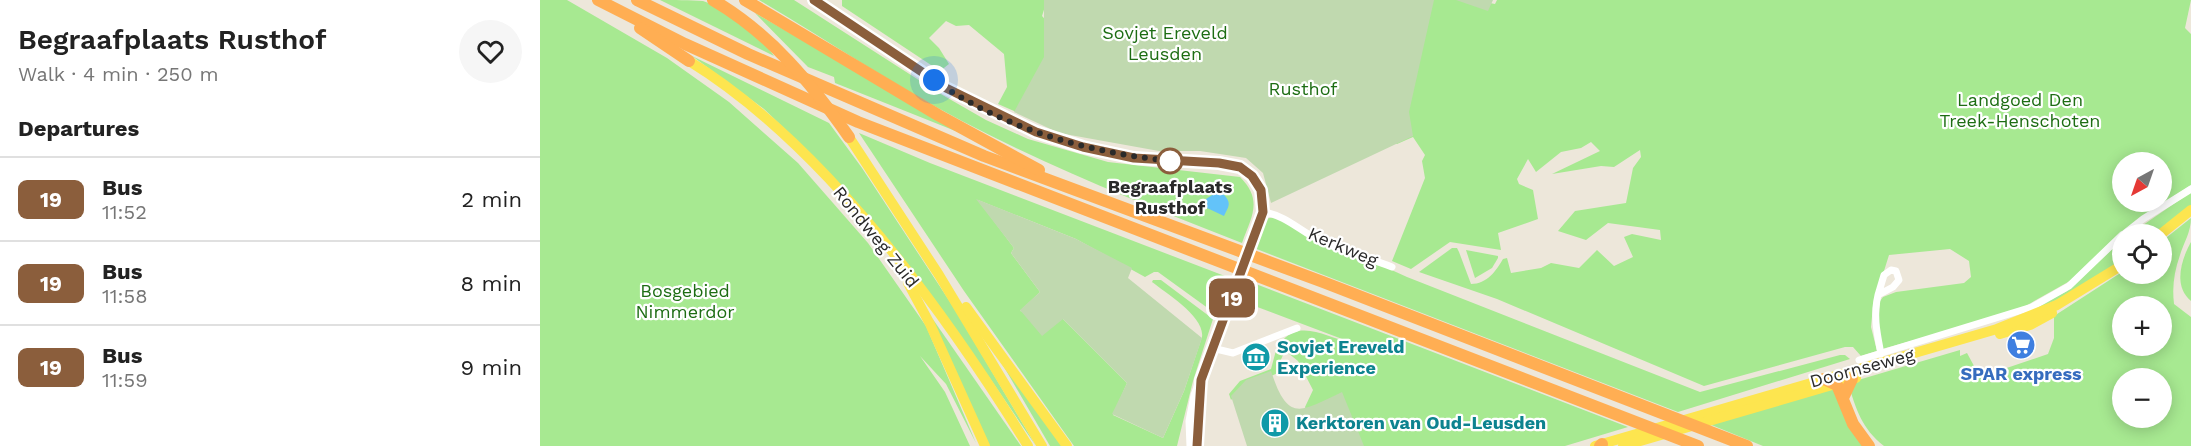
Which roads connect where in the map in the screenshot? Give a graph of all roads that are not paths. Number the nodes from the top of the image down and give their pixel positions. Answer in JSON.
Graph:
{"nodes":[{"id":1,"x":637,"y":0,"type":"edge"},
{"id":2,"x":713,"y":0,"type":"edge"},
{"id":3,"x":726,"y":0,"type":"edge"},
{"id":4,"x":745,"y":0,"type":"edge"},
{"id":5,"x":814,"y":0,"type":"edge"},
{"id":6,"x":602,"y":2,"type":"edge"},
{"id":7,"x":783,"y":54,"type":"junction"},
{"id":8,"x":689,"y":61,"type":"joint"},
{"id":9,"x":849,"y":137,"type":"joint"},
{"id":10,"x":1058,"y":182,"type":"junction"},
{"id":11,"x":2191,"y":189,"type":"edge"},
{"id":12,"x":2191,"y":210,"type":"edge"},
{"id":13,"x":1263,"y":212,"type":"junction"},
{"id":14,"x":2137,"y":224,"type":"edge"},
{"id":15,"x":2172,"y":225,"type":"edge"},
{"id":16,"x":2112,"y":245,"type":"edge"},
{"id":17,"x":895,"y":259,"type":"junction"},
{"id":18,"x":1392,"y":267,"type":"dead end"},
{"id":19,"x":2112,"y":271,"type":"edge"},
{"id":20,"x":2112,"y":272,"type":"edge"},
{"id":21,"x":939,"y":275,"type":"junction"},
{"id":22,"x":1878,"y":296,"type":"dead end"},
{"id":23,"x":1297,"y":328,"type":"dead end"},
{"id":24,"x":1212,"y":348,"type":"junction"},
{"id":25,"x":1881,"y":354,"type":"junction"},
{"id":26,"x":1859,"y":360,"type":"dead end"},
{"id":27,"x":1824,"y":378,"type":"junction"},
{"id":28,"x":1852,"y":379,"type":"junction"},
{"id":29,"x":1201,"y":380,"type":"junction"},
{"id":30,"x":1836,"y":383,"type":"junction"},
{"id":31,"x":1843,"y":398,"type":"junction"},
{"id":32,"x":1602,"y":444,"type":"edge"},
{"id":33,"x":985,"y":446,"type":"edge"},
{"id":34,"x":1028,"y":446,"type":"edge"},
{"id":35,"x":1042,"y":446,"type":"edge"},
{"id":36,"x":1067,"y":446,"type":"edge"},
{"id":37,"x":1191,"y":446,"type":"edge"},
{"id":38,"x":1197,"y":446,"type":"edge"},
{"id":39,"x":1624,"y":446,"type":"edge"},
{"id":40,"x":1698,"y":446,"type":"edge"},
{"id":41,"x":1747,"y":446,"type":"edge"},
{"id":42,"x":1869,"y":446,"type":"edge"}],
"edges":[{"from":1,"to":10,"type":"highway"},
{"from":2,"to":7,"type":"highway"},
{"from":3,"to":7,"type":"highway"},
{"from":4,"to":10,"type":"highway"},
{"from":5,"to":13,"type":"street"},
{"from":6,"to":8,"type":"highway"},
{"from":6,"to":40,"type":"highway"},
{"from":7,"to":9,"type":"highway"},
{"from":8,"to":17,"type":"main road","name":"Rondweg Zuid"},
{"from":9,"to":21,"type":"main road","name":"Rondweg Zuid"},
{"from":10,"to":41,"type":"highway"},
{"from":11,"to":14,"type":"street","name":"Doornseweg"},
{"from":12,"to":15,"type":"main road"},
{"from":13,"to":18,"type":"street","name":"Kerkweg"},
{"from":13,"to":24,"type":"street"},
{"from":16,"to":25,"type":"street","name":"Doornseweg"},
{"from":17,"to":33,"type":"main road"},
{"from":17,"to":34,"type":"main road","name":"Rondweg Zuid"},
{"from":19,"to":27,"type":"main road","name":"Doornseweg"},
{"from":20,"to":28,"type":"main road","name":"Doornseweg"},
{"from":21,"to":35,"type":"main road","name":"Rondweg Zuid"},
{"from":21,"to":36,"type":"main road"},
{"from":22,"to":25,"type":"street"},
{"from":23,"to":24,"type":"street"},
{"from":24,"to":29,"type":"street"},
{"from":25,"to":26,"type":"street","name":"Doornseweg"},
{"from":27,"to":30,"type":"highway"},
{"from":27,"to":32,"type":"main road","name":"Doornseweg"},
{"from":28,"to":30,"type":"main road","name":"Doornseweg"},
{"from":28,"to":31,"type":"highway"},
{"from":29,"to":37,"type":"street"},
{"from":29,"to":38,"type":"street"},
{"from":30,"to":31,"type":"highway"},
{"from":30,"to":39,"type":"main road","name":"Doornseweg"},
{"from":31,"to":42,"type":"highway"}]}
